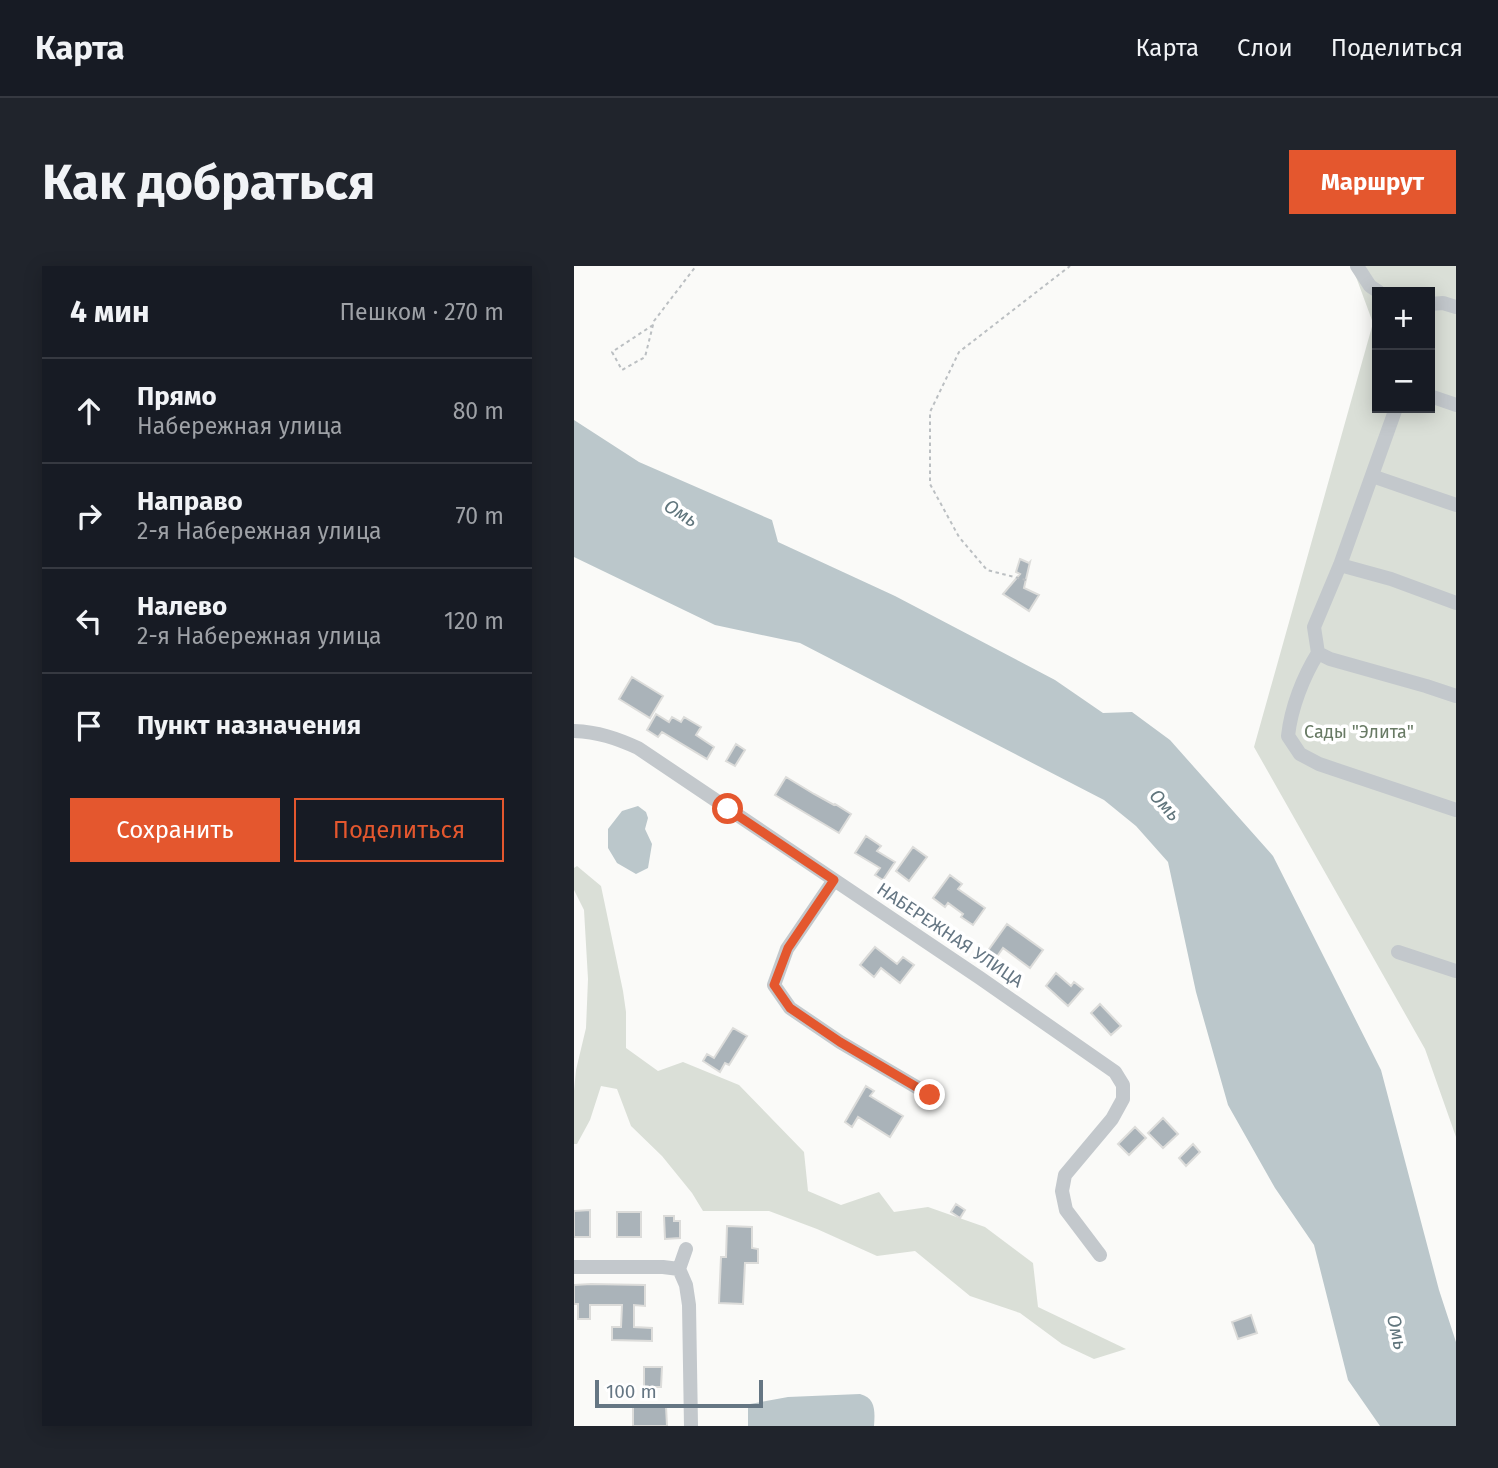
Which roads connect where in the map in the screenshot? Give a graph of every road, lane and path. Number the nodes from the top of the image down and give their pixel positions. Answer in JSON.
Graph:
{"nodes":[{"id":1,"x":696,"y":266,"type":"edge"},
{"id":2,"x":1070,"y":266,"type":"edge"},
{"id":3,"x":1357,"y":266,"type":"edge"},
{"id":4,"x":1372,"y":287,"type":"edge"},
{"id":5,"x":1435,"y":304,"type":"edge"},
{"id":6,"x":1456,"y":307,"type":"edge"},
{"id":7,"x":653,"y":325,"type":"junction"},
{"id":8,"x":1435,"y":398,"type":"edge"},
{"id":9,"x":1456,"y":405,"type":"edge"},
{"id":10,"x":1394,"y":413,"type":"edge"},
{"id":11,"x":1372,"y":476,"type":"junction"},
{"id":12,"x":1456,"y":505,"type":"edge"},
{"id":13,"x":1340,"y":565,"type":"junction"},
{"id":14,"x":1026,"y":580,"type":"dead end"},
{"id":15,"x":1456,"y":603,"type":"edge"},
{"id":16,"x":1318,"y":653,"type":"junction"},
{"id":17,"x":1456,"y":696,"type":"edge"},
{"id":18,"x":574,"y":732,"type":"edge"},
{"id":19,"x":1456,"y":810,"type":"edge"},
{"id":20,"x":834,"y":880,"type":"junction"},
{"id":21,"x":1398,"y":952,"type":"dead end"},
{"id":22,"x":1456,"y":971,"type":"edge"},
{"id":23,"x":930,"y":1095,"type":"dead end"},
{"id":24,"x":686,"y":1249,"type":"dead end"},
{"id":25,"x":1100,"y":1255,"type":"dead end"},
{"id":26,"x":574,"y":1267,"type":"edge"},
{"id":27,"x":679,"y":1269,"type":"junction"},
{"id":28,"x":691,"y":1426,"type":"edge"}],
"edges":[{"from":1,"to":7,"type":"path"},
{"from":2,"to":14,"type":"path"},
{"from":3,"to":4,"type":"street"},
{"from":5,"to":6,"type":"street"},
{"from":7,"to":7,"type":"path"},
{"from":8,"to":9,"type":"street"},
{"from":10,"to":11,"type":"street"},
{"from":11,"to":12,"type":"street"},
{"from":11,"to":13,"type":"street"},
{"from":13,"to":15,"type":"street"},
{"from":13,"to":16,"type":"street"},
{"from":16,"to":17,"type":"street"},
{"from":16,"to":19,"type":"street"},
{"from":18,"to":20,"type":"street","name":"НАБЕРЕЖНАЯ УЛИЦА"},
{"from":20,"to":23,"type":"street"},
{"from":20,"to":25,"type":"street","name":"НАБЕРЕЖНАЯ УЛИЦА"},
{"from":21,"to":22,"type":"street"},
{"from":24,"to":27,"type":"street"},
{"from":26,"to":27,"type":"street"},
{"from":27,"to":28,"type":"street"}]}
